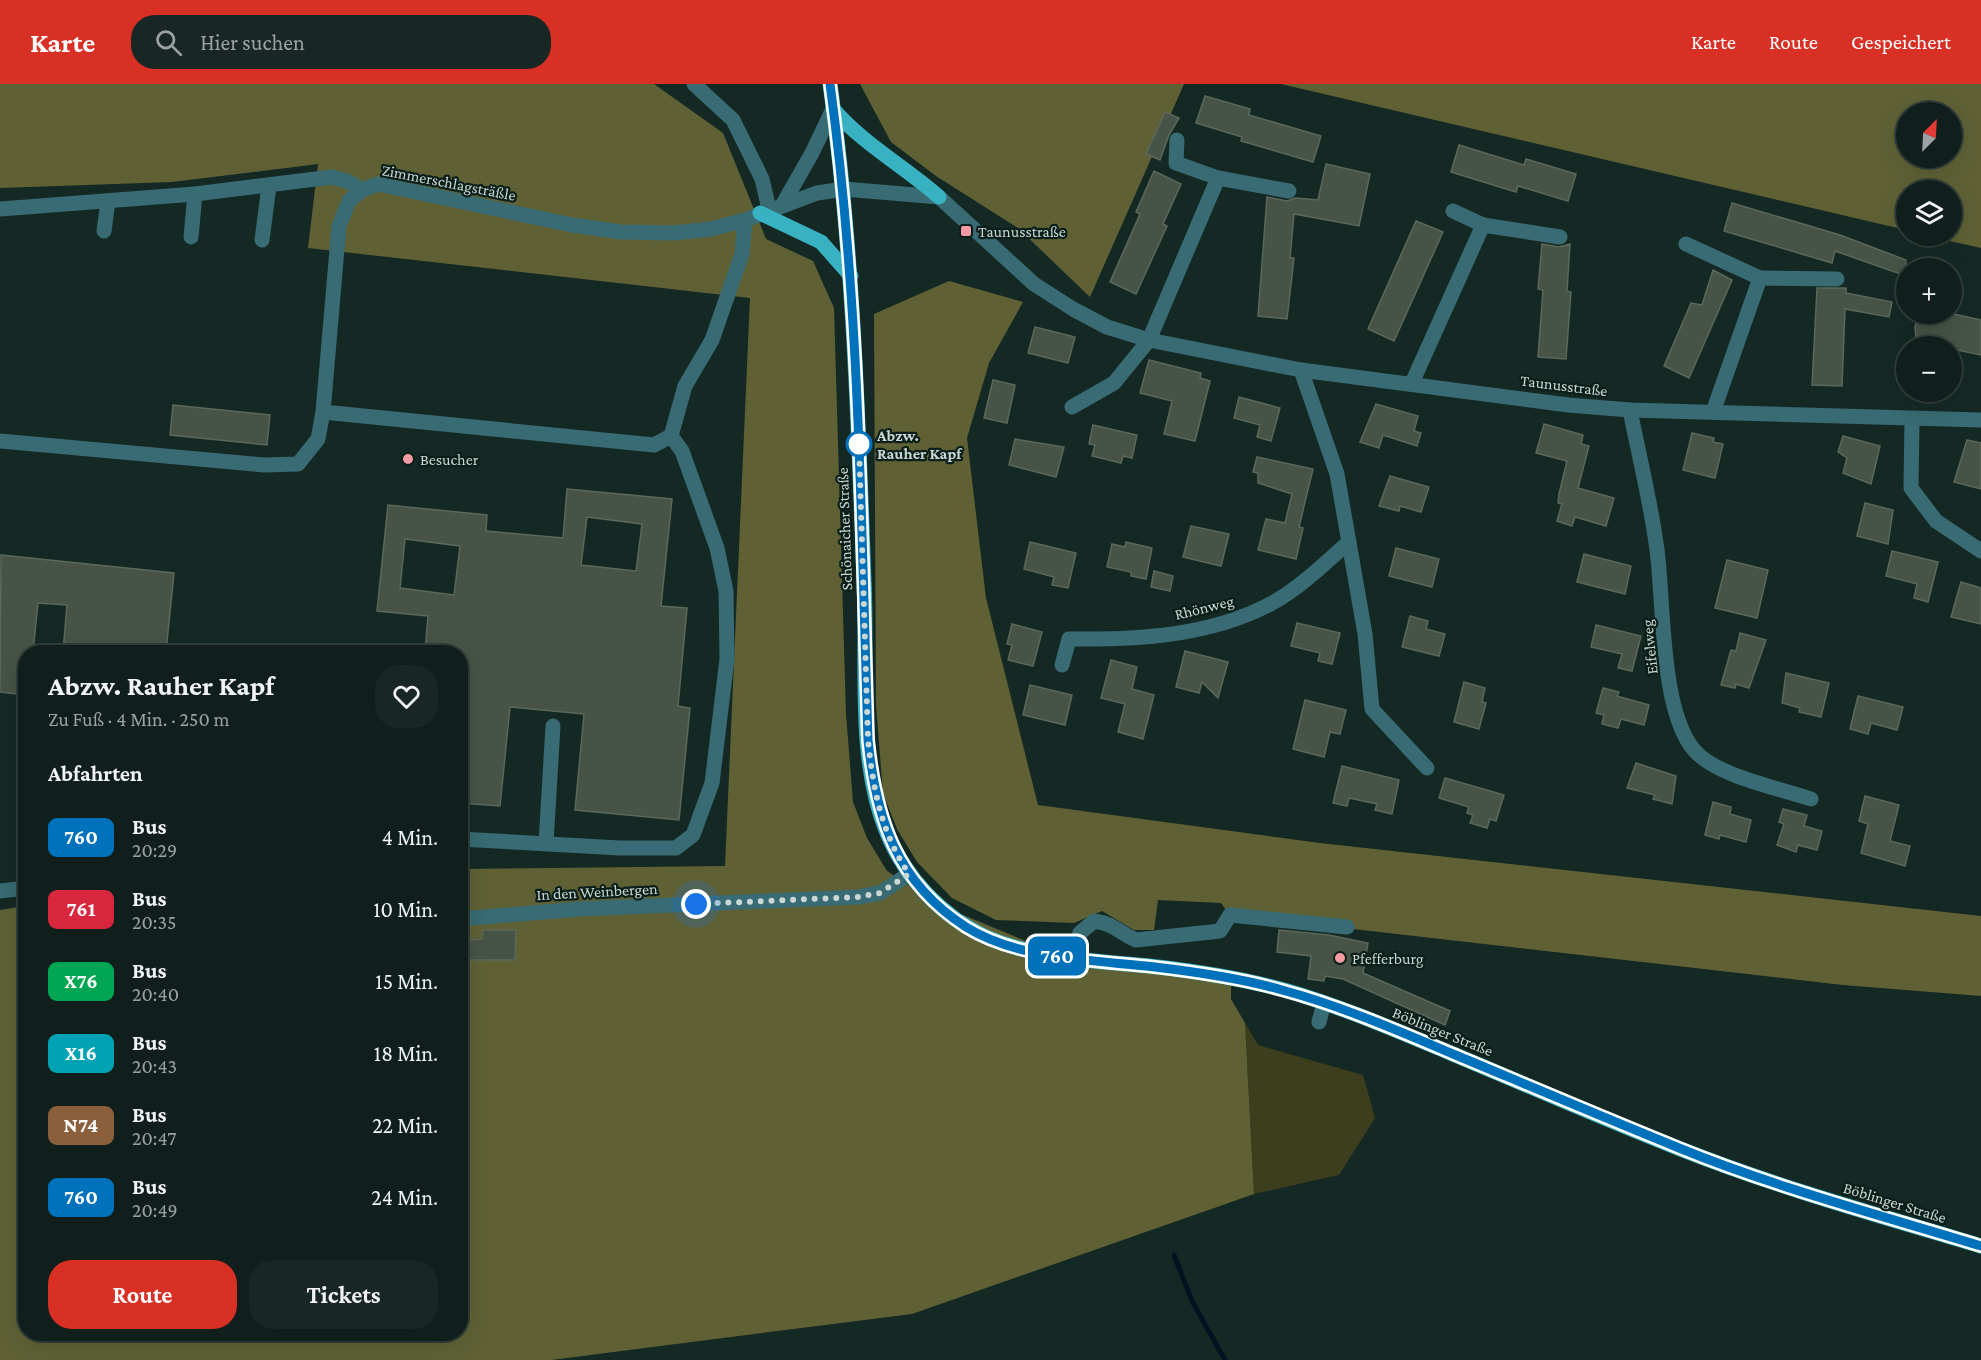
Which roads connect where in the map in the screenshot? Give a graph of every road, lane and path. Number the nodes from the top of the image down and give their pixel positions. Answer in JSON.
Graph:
{"nodes":[{"id":1,"x":694,"y":84,"type":"edge"},
{"id":2,"x":830,"y":84,"type":"edge"},
{"id":3,"x":833,"y":109,"type":"junction"},
{"id":4,"x":1177,"y":140,"type":"dead end"},
{"id":5,"x":1218,"y":178,"type":"junction"},
{"id":6,"x":268,"y":186,"type":"junction"},
{"id":7,"x":844,"y":189,"type":"junction"},
{"id":8,"x":362,"y":190,"type":"junction"},
{"id":9,"x":1289,"y":191,"type":"dead end"},
{"id":10,"x":195,"y":194,"type":"junction"},
{"id":11,"x":939,"y":197,"type":"junction"},
{"id":12,"x":108,"y":201,"type":"junction"},
{"id":13,"x":0,"y":208,"type":"edge"},
{"id":14,"x":771,"y":208,"type":"junction"},
{"id":15,"x":1453,"y":211,"type":"dead end"},
{"id":16,"x":745,"y":220,"type":"junction"},
{"id":17,"x":1483,"y":225,"type":"junction"},
{"id":18,"x":104,"y":231,"type":"dead end"},
{"id":19,"x":191,"y":237,"type":"dead end"},
{"id":20,"x":1560,"y":237,"type":"dead end"},
{"id":21,"x":262,"y":240,"type":"dead end"},
{"id":22,"x":1686,"y":244,"type":"dead end"},
{"id":23,"x":851,"y":276,"type":"junction"},
{"id":24,"x":1760,"y":278,"type":"junction"},
{"id":25,"x":1837,"y":279,"type":"dead end"},
{"id":26,"x":1149,"y":340,"type":"junction"},
{"id":27,"x":1301,"y":370,"type":"junction"},
{"id":28,"x":1412,"y":383,"type":"junction"},
{"id":29,"x":1072,"y":407,"type":"dead end"},
{"id":30,"x":1630,"y":410,"type":"junction"},
{"id":31,"x":323,"y":412,"type":"junction"},
{"id":32,"x":1713,"y":412,"type":"junction"},
{"id":33,"x":1912,"y":420,"type":"junction"},
{"id":34,"x":1981,"y":420,"type":"edge"},
{"id":35,"x":671,"y":436,"type":"junction"},
{"id":36,"x":0,"y":441,"type":"edge"},
{"id":37,"x":1349,"y":542,"type":"junction"},
{"id":38,"x":1981,"y":551,"type":"edge"},
{"id":39,"x":1062,"y":664,"type":"dead end"},
{"id":40,"x":553,"y":726,"type":"dead end"},
{"id":41,"x":1427,"y":768,"type":"dead end"},
{"id":42,"x":1811,"y":799,"type":"dead end"},
{"id":43,"x":468,"y":839,"type":"edge"},
{"id":44,"x":546,"y":843,"type":"junction"},
{"id":45,"x":903,"y":872,"type":"junction"},
{"id":46,"x":18,"y":889,"type":"edge"},
{"id":47,"x":0,"y":891,"type":"edge"},
{"id":48,"x":468,"y":918,"type":"edge"},
{"id":49,"x":1347,"y":927,"type":"dead end"},
{"id":50,"x":1069,"y":959,"type":"junction"},
{"id":51,"x":1324,"y":1003,"type":"junction"},
{"id":52,"x":1319,"y":1022,"type":"dead end"},
{"id":53,"x":1981,"y":1246,"type":"edge"}],
"edges":[{"from":1,"to":14,"type":"street"},
{"from":2,"to":3,"type":"main road","name":"Schönaicher Straße"},
{"from":3,"to":7,"type":"main road","name":"Schönaicher Straße"},
{"from":3,"to":11,"type":"main road"},
{"from":3,"to":14,"type":"street"},
{"from":4,"to":5,"type":"street"},
{"from":5,"to":9,"type":"street"},
{"from":5,"to":26,"type":"street"},
{"from":6,"to":8,"type":"street","name":"Zimmerschlagsträßle"},
{"from":6,"to":10,"type":"street","name":"Zimmerschlagsträßle"},
{"from":6,"to":21,"type":"street"},
{"from":7,"to":11,"type":"street"},
{"from":7,"to":14,"type":"street","name":"Zimmerschlagsträßle"},
{"from":7,"to":23,"type":"main road","name":"Schönaicher Straße"},
{"from":8,"to":16,"type":"street","name":"Zimmerschlagsträßle"},
{"from":8,"to":31,"type":"street"},
{"from":10,"to":12,"type":"street","name":"Zimmerschlagsträßle"},
{"from":10,"to":19,"type":"street"},
{"from":11,"to":26,"type":"street","name":"Taunusstraße"},
{"from":12,"to":13,"type":"street","name":"Zimmerschlagsträßle"},
{"from":12,"to":18,"type":"street"},
{"from":14,"to":16,"type":"street","name":"Zimmerschlagsträßle"},
{"from":14,"to":23,"type":"main road"},
{"from":15,"to":17,"type":"street"},
{"from":16,"to":35,"type":"street"},
{"from":17,"to":20,"type":"street"},
{"from":17,"to":28,"type":"street"},
{"from":22,"to":24,"type":"street"},
{"from":23,"to":45,"type":"main road","name":"Schönaicher Straße"},
{"from":24,"to":25,"type":"street"},
{"from":24,"to":32,"type":"street"},
{"from":26,"to":27,"type":"street","name":"Taunusstraße"},
{"from":26,"to":29,"type":"street"},
{"from":27,"to":28,"type":"street","name":"Taunusstraße"},
{"from":27,"to":37,"type":"street"},
{"from":28,"to":30,"type":"street","name":"Taunusstraße"},
{"from":30,"to":32,"type":"street","name":"Taunusstraße"},
{"from":30,"to":42,"type":"street","name":"Eifelweg"},
{"from":31,"to":35,"type":"street"},
{"from":31,"to":36,"type":"street"},
{"from":32,"to":33,"type":"street","name":"Taunusstraße"},
{"from":33,"to":34,"type":"street","name":"Taunusstraße"},
{"from":33,"to":38,"type":"street"},
{"from":35,"to":44,"type":"street"},
{"from":37,"to":39,"type":"street","name":"Rhönweg"},
{"from":37,"to":41,"type":"street"},
{"from":40,"to":44,"type":"street"},
{"from":43,"to":44,"type":"street"},
{"from":45,"to":48,"type":"street","name":"In den Weinbergen"},
{"from":45,"to":50,"type":"main road","name":"Böblinger Straße"},
{"from":46,"to":47,"type":"street"},
{"from":49,"to":50,"type":"street"},
{"from":50,"to":51,"type":"main road","name":"Böblinger Straße"},
{"from":51,"to":52,"type":"street"},
{"from":51,"to":53,"type":"main road","name":"Böblinger Straße"}]}
